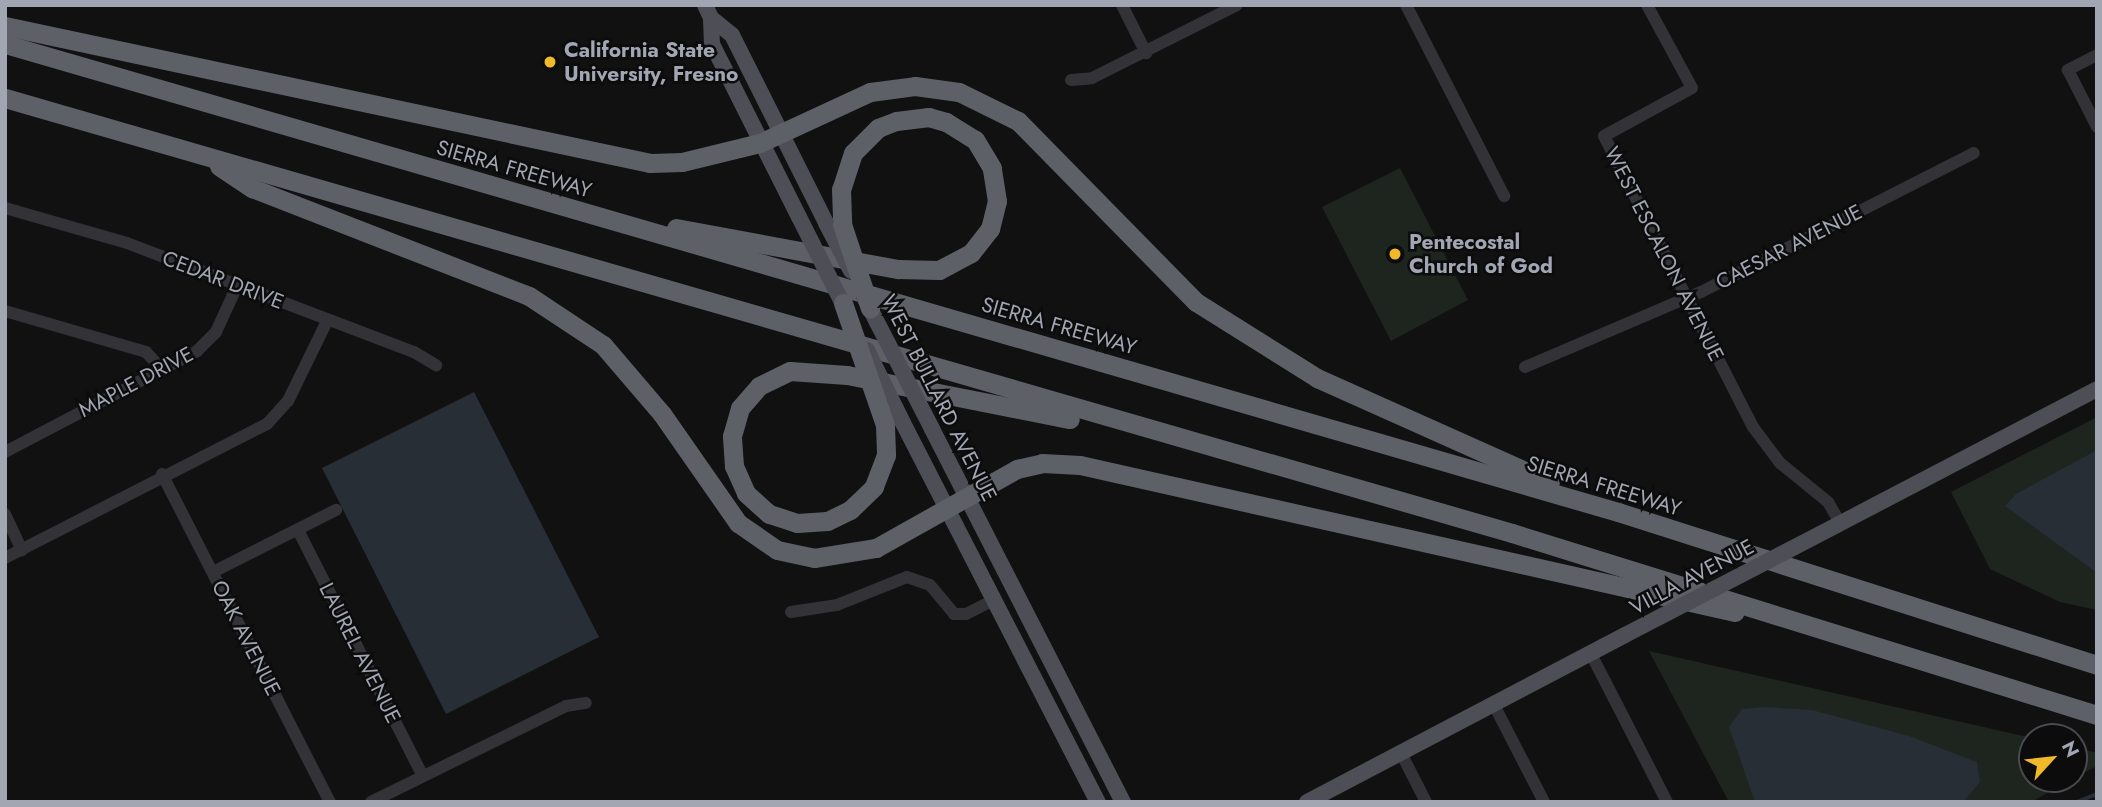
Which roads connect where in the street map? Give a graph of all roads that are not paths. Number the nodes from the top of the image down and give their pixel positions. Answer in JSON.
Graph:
{"nodes":[{"id":1,"x":1122,"y":5,"type":"edge"},
{"id":2,"x":1237,"y":5,"type":"edge"},
{"id":3,"x":1406,"y":5,"type":"edge"},
{"id":4,"x":1647,"y":5,"type":"edge"},
{"id":5,"x":708,"y":12,"type":"edge"},
{"id":6,"x":5,"y":26,"type":"edge"},
{"id":7,"x":5,"y":44,"type":"edge"},
{"id":8,"x":1146,"y":53,"type":"junction"},
{"id":9,"x":2097,"y":55,"type":"edge"},
{"id":10,"x":1071,"y":80,"type":"dead end"},
{"id":11,"x":5,"y":98,"type":"edge"},
{"id":12,"x":2097,"y":127,"type":"edge"},
{"id":13,"x":780,"y":132,"type":"junction"},
{"id":14,"x":760,"y":143,"type":"junction"},
{"id":15,"x":1974,"y":153,"type":"dead end"},
{"id":16,"x":204,"y":156,"type":"junction"},
{"id":17,"x":1504,"y":197,"type":"dead end"},
{"id":18,"x":548,"y":203,"type":"junction"},
{"id":19,"x":5,"y":208,"type":"edge"},
{"id":20,"x":834,"y":223,"type":"junction"},
{"id":21,"x":239,"y":285,"type":"junction"},
{"id":22,"x":1685,"y":298,"type":"junction"},
{"id":23,"x":843,"y":303,"type":"joint"},
{"id":24,"x":870,"y":308,"type":"joint"},
{"id":25,"x":5,"y":311,"type":"edge"},
{"id":26,"x":327,"y":321,"type":"junction"},
{"id":27,"x":436,"y":365,"type":"dead end"},
{"id":28,"x":1525,"y":367,"type":"dead end"},
{"id":29,"x":162,"y":369,"type":"junction"},
{"id":30,"x":2097,"y":388,"type":"edge"},
{"id":31,"x":894,"y":424,"type":"junction"},
{"id":32,"x":1191,"y":443,"type":"junction"},
{"id":33,"x":5,"y":452,"type":"edge"},
{"id":34,"x":162,"y":474,"type":"junction"},
{"id":35,"x":965,"y":495,"type":"junction"},
{"id":36,"x":336,"y":510,"type":"dead end"},
{"id":37,"x":948,"y":510,"type":"junction"},
{"id":38,"x":1618,"y":512,"type":"junction"},
{"id":39,"x":5,"y":514,"type":"edge"},
{"id":40,"x":1839,"y":524,"type":"junction"},
{"id":41,"x":298,"y":530,"type":"junction"},
{"id":42,"x":22,"y":550,"type":"junction"},
{"id":43,"x":5,"y":558,"type":"edge"},
{"id":44,"x":213,"y":572,"type":"junction"},
{"id":45,"x":992,"y":601,"type":"junction"},
{"id":46,"x":791,"y":612,"type":"dead end"},
{"id":47,"x":1875,"y":645,"type":"junction"},
{"id":48,"x":1591,"y":654,"type":"junction"},
{"id":49,"x":2097,"y":665,"type":"edge"},
{"id":50,"x":1068,"y":695,"type":"junction"},
{"id":51,"x":586,"y":703,"type":"dead end"},
{"id":52,"x":1494,"y":705,"type":"junction"},
{"id":53,"x":2097,"y":715,"type":"edge"},
{"id":54,"x":1401,"y":753,"type":"junction"},
{"id":55,"x":423,"y":776,"type":"junction"},
{"id":56,"x":330,"y":802,"type":"edge"},
{"id":57,"x":370,"y":802,"type":"edge"},
{"id":58,"x":1098,"y":802,"type":"edge"},
{"id":59,"x":1123,"y":802,"type":"edge"},
{"id":60,"x":1307,"y":802,"type":"edge"},
{"id":61,"x":1426,"y":802,"type":"edge"},
{"id":62,"x":1544,"y":802,"type":"edge"},
{"id":63,"x":1667,"y":802,"type":"edge"}],
"edges":[{"from":1,"to":8,"type":"street"},
{"from":2,"to":8,"type":"street"},
{"from":3,"to":17,"type":"street"},
{"from":4,"to":22,"type":"street","name":"WEST ESCALON AVENUE"},
{"from":5,"to":13,"type":"main road"},
{"from":5,"to":14,"type":"main road"},
{"from":6,"to":14,"type":"highway"},
{"from":7,"to":18,"type":"highway","name":"SIERRA FREEWAY"},
{"from":8,"to":10,"type":"street"},
{"from":9,"to":12,"type":"street"},
{"from":11,"to":16,"type":"highway"},
{"from":13,"to":14,"type":"highway"},
{"from":13,"to":20,"type":"main road"},
{"from":13,"to":38,"type":"highway"},
{"from":14,"to":23,"type":"main road","bridge":true},
{"from":15,"to":22,"type":"street","name":"CAESAR AVENUE"},
{"from":16,"to":32,"type":"highway"},
{"from":16,"to":37,"type":"highway"},
{"from":18,"to":20,"type":"highway"},
{"from":18,"to":38,"type":"highway","name":"SIERRA FREEWAY"},
{"from":19,"to":21,"type":"street","name":"CEDAR DRIVE"},
{"from":20,"to":24,"type":"highway","bridge":true},
{"from":21,"to":26,"type":"street","name":"CEDAR DRIVE"},
{"from":21,"to":29,"type":"street","name":"MAPLE DRIVE"},
{"from":22,"to":28,"type":"street","name":"CAESAR AVENUE"},
{"from":22,"to":40,"type":"street","name":"WEST ESCALON AVENUE"},
{"from":23,"to":31,"type":"highway","bridge":true},
{"from":24,"to":35,"type":"main road","name":"WEST BULLARD AVENUE","bridge":true},
{"from":25,"to":29,"type":"street"},
{"from":26,"to":27,"type":"street","name":"CEDAR DRIVE"},
{"from":26,"to":34,"type":"street"},
{"from":29,"to":33,"type":"street","name":"MAPLE DRIVE"},
{"from":30,"to":40,"type":"main road","name":"VILLA AVENUE"},
{"from":31,"to":32,"type":"highway"},
{"from":31,"to":37,"type":"main road","name":"WEST BULLARD AVENUE"},
{"from":32,"to":47,"type":"highway"},
{"from":34,"to":42,"type":"street"},
{"from":34,"to":44,"type":"street","name":"OAK AVENUE"},
{"from":35,"to":37,"type":"highway"},
{"from":35,"to":47,"type":"highway"},
{"from":35,"to":50,"type":"main road","name":"WEST BULLARD AVENUE"},
{"from":36,"to":41,"type":"street"},
{"from":37,"to":45,"type":"main road","name":"WEST BULLARD AVENUE"},
{"from":38,"to":49,"type":"highway","name":"SIERRA FREEWAY"},
{"from":39,"to":42,"type":"street"},
{"from":40,"to":48,"type":"main road","name":"VILLA AVENUE","bridge":true},
{"from":41,"to":44,"type":"street"},
{"from":41,"to":55,"type":"street","name":"LAUREL AVENUE"},
{"from":42,"to":43,"type":"street"},
{"from":44,"to":56,"type":"street","name":"OAK AVENUE"},
{"from":45,"to":46,"type":"street"},
{"from":45,"to":50,"type":"main road"},
{"from":45,"to":58,"type":"main road","name":"WEST BULLARD AVENUE"},
{"from":47,"to":53,"type":"highway"},
{"from":48,"to":52,"type":"main road","name":"VILLA AVENUE"},
{"from":48,"to":63,"type":"street"},
{"from":50,"to":59,"type":"main road","name":"WEST BULLARD AVENUE"},
{"from":51,"to":55,"type":"street"},
{"from":52,"to":54,"type":"main road","name":"VILLA AVENUE"},
{"from":52,"to":62,"type":"street"},
{"from":54,"to":60,"type":"main road","name":"VILLA AVENUE"},
{"from":54,"to":61,"type":"street"},
{"from":55,"to":57,"type":"street"}]}
